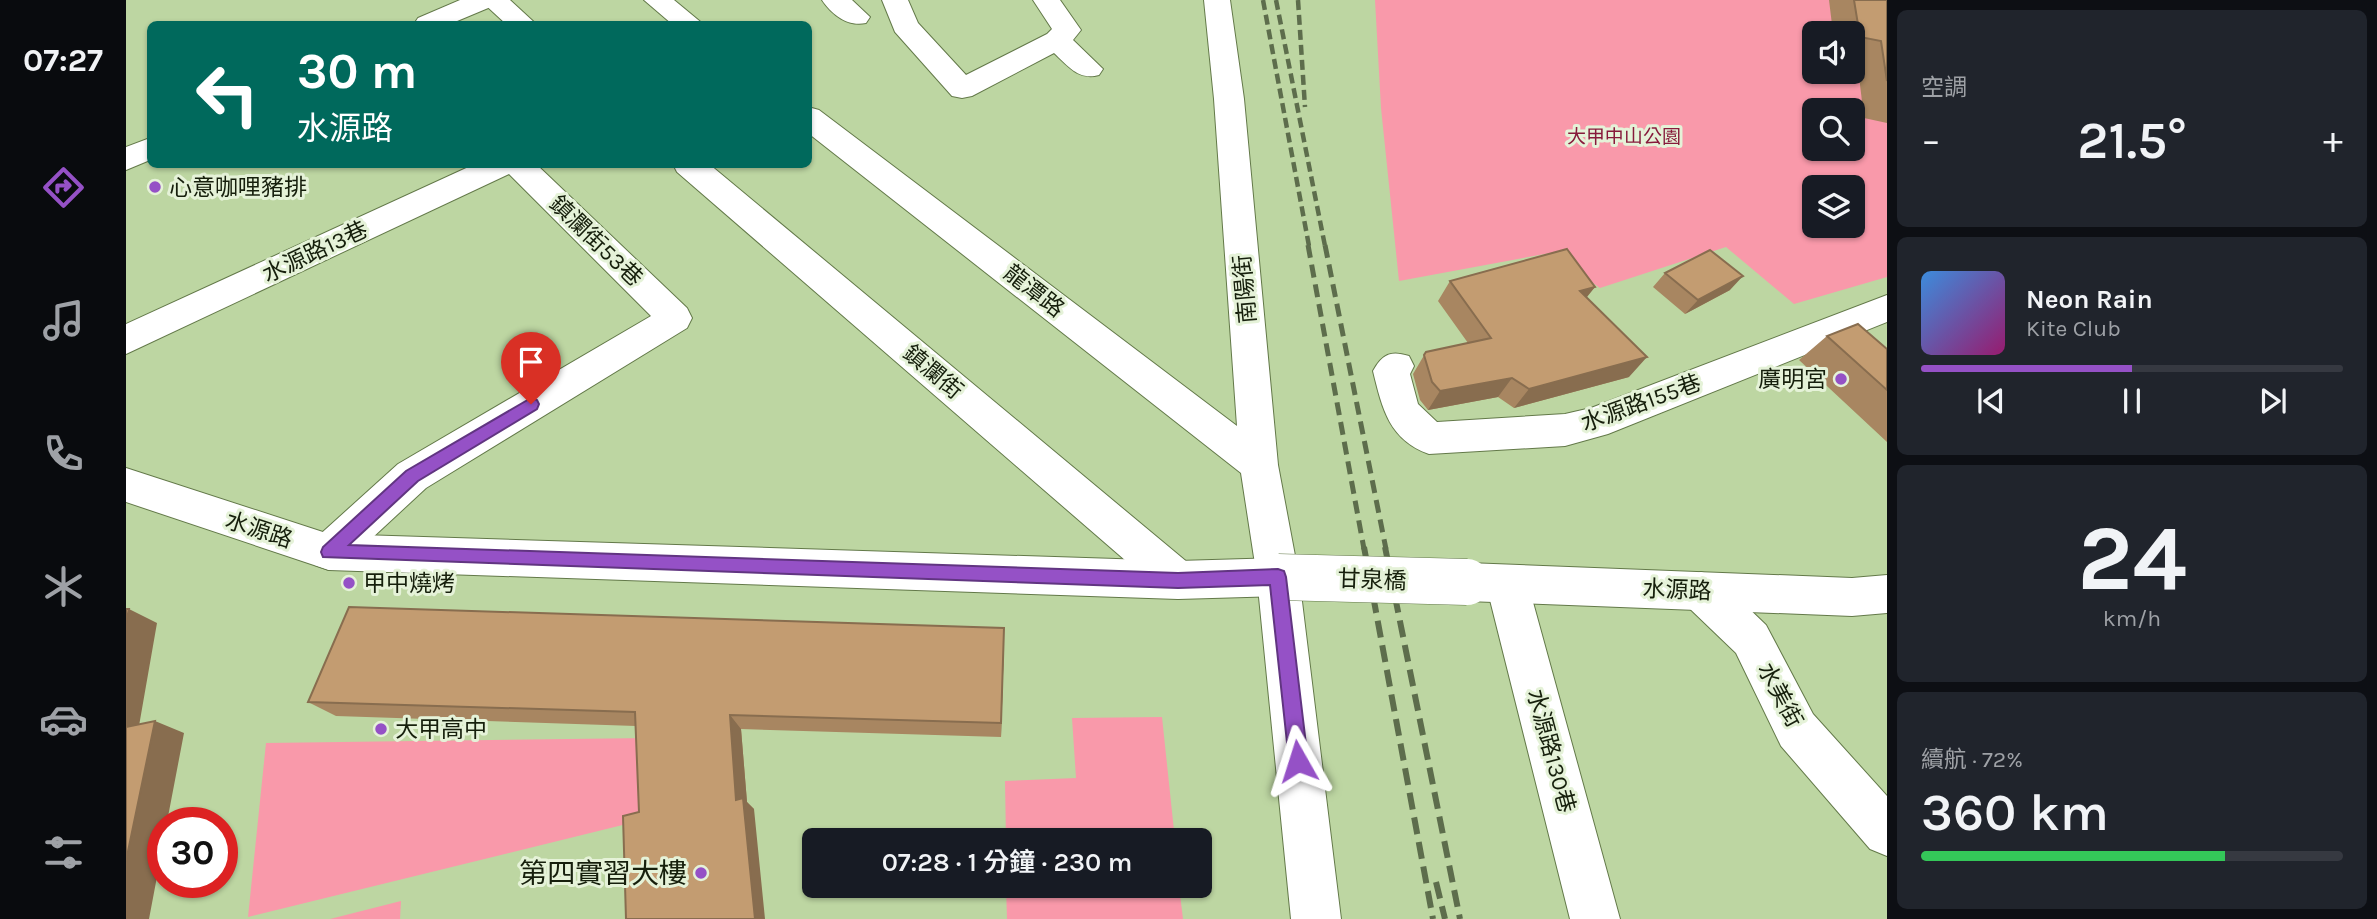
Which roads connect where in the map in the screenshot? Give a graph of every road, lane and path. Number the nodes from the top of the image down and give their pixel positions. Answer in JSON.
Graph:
{"nodes":[{"id":1,"x":483,"y":0,"type":"edge"},
{"id":2,"x":493,"y":0,"type":"edge"},
{"id":3,"x":657,"y":0,"type":"edge"},
{"id":4,"x":895,"y":0,"type":"edge"},
{"id":5,"x":1046,"y":0,"type":"edge"},
{"id":6,"x":1217,"y":0,"type":"edge"},
{"id":7,"x":435,"y":21,"type":"edge"},
{"id":8,"x":518,"y":21,"type":"edge"},
{"id":9,"x":685,"y":21,"type":"edge"},
{"id":10,"x":1057,"y":40,"type":"junction"},
{"id":11,"x":1089,"y":69,"type":"dead end"},
{"id":12,"x":812,"y":120,"type":"edge"},
{"id":13,"x":147,"y":149,"type":"edge"},
{"id":14,"x":126,"y":159,"type":"edge"},
{"id":15,"x":494,"y":168,"type":"edge"},
{"id":16,"x":521,"y":168,"type":"edge"},
{"id":17,"x":693,"y":168,"type":"edge"},
{"id":18,"x":1887,"y":307,"type":"edge"},
{"id":19,"x":126,"y":340,"type":"edge"},
{"id":20,"x":1396,"y":366,"type":"dead end"},
{"id":21,"x":1259,"y":465,"type":"junction"},
{"id":22,"x":126,"y":485,"type":"edge"},
{"id":23,"x":329,"y":552,"type":"junction"},
{"id":24,"x":1278,"y":577,"type":"junction"},
{"id":25,"x":1178,"y":580,"type":"junction"},
{"id":26,"x":1487,"y":583,"type":"junction"},
{"id":27,"x":1701,"y":591,"type":"junction"},
{"id":28,"x":1887,"y":594,"type":"edge"},
{"id":29,"x":1887,"y":831,"type":"edge"},
{"id":30,"x":1316,"y":919,"type":"edge"},
{"id":31,"x":1595,"y":919,"type":"edge"}],
"edges":[{"from":1,"to":7,"type":"street"},
{"from":2,"to":8,"type":"street"},
{"from":3,"to":9,"type":"street"},
{"from":4,"to":10,"type":"street"},
{"from":5,"to":10,"type":"street"},
{"from":6,"to":21,"type":"street","name":"南陽街"},
{"from":10,"to":11,"type":"street"},
{"from":12,"to":21,"type":"street","name":"龍潭路"},
{"from":13,"to":14,"type":"street"},
{"from":15,"to":19,"type":"street","name":"水源路13巷"},
{"from":16,"to":23,"type":"street","name":"鎮瀾街53巷"},
{"from":17,"to":25,"type":"street","name":"鎮瀾街"},
{"from":18,"to":20,"type":"street","name":"水源路155巷"},
{"from":21,"to":24,"type":"street","name":"南陽街"},
{"from":22,"to":23,"type":"street","name":"水源路"},
{"from":23,"to":25,"type":"street","name":"水源路"},
{"from":24,"to":25,"type":"street","name":"水源路"},
{"from":24,"to":26,"type":"street","name":"甘泉橋","bridge":true},
{"from":24,"to":30,"type":"street","name":"南陽街"},
{"from":26,"to":27,"type":"street","name":"水源路"},
{"from":26,"to":31,"type":"street","name":"水源路130巷"},
{"from":27,"to":28,"type":"street","name":"水源路"},
{"from":27,"to":29,"type":"street","name":"水美街"}]}
